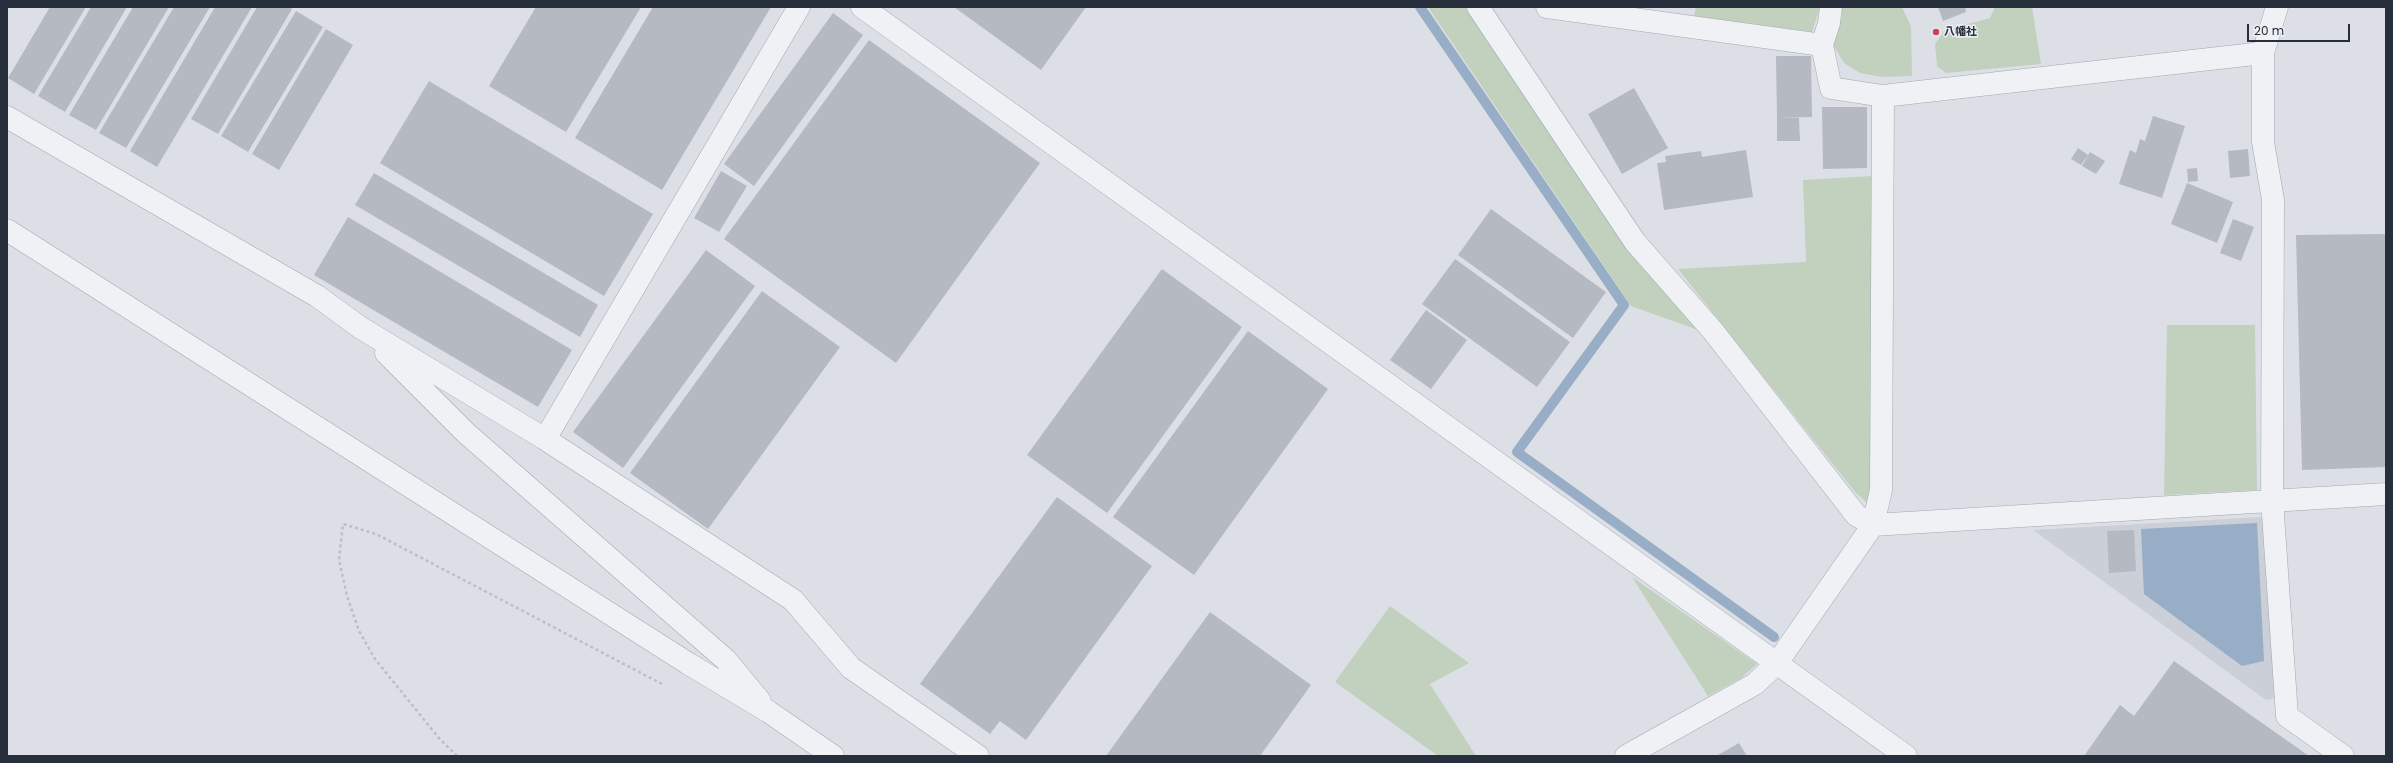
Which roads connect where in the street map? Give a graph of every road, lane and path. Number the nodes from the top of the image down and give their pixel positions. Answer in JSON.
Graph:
{"nodes":[{"id":1,"x":799,"y":7,"type":"edge"},
{"id":2,"x":862,"y":7,"type":"edge"},
{"id":3,"x":1478,"y":7,"type":"edge"},
{"id":4,"x":1547,"y":7,"type":"edge"},
{"id":5,"x":1830,"y":7,"type":"edge"},
{"id":6,"x":2277,"y":7,"type":"edge"},
{"id":7,"x":1822,"y":45,"type":"junction"},
{"id":8,"x":2263,"y":53,"type":"junction"},
{"id":9,"x":1883,"y":96,"type":"junction"},
{"id":10,"x":7,"y":118,"type":"edge"},
{"id":11,"x":7,"y":230,"type":"edge"},
{"id":12,"x":361,"y":328,"type":"junction"},
{"id":13,"x":545,"y":439,"type":"junction"},
{"id":14,"x":2386,"y":494,"type":"edge"},
{"id":15,"x":2272,"y":500,"type":"junction"},
{"id":16,"x":1873,"y":525,"type":"junction"},
{"id":17,"x":1777,"y":663,"type":"junction"},
{"id":18,"x":668,"y":687,"type":"dead end"},
{"id":19,"x":769,"y":712,"type":"junction"},
{"id":20,"x":457,"y":756,"type":"edge"},
{"id":21,"x":832,"y":756,"type":"edge"},
{"id":22,"x":978,"y":756,"type":"edge"},
{"id":23,"x":1626,"y":756,"type":"edge"},
{"id":24,"x":1906,"y":756,"type":"edge"},
{"id":25,"x":2343,"y":756,"type":"edge"}],
"edges":[{"from":1,"to":13,"type":"street"},
{"from":2,"to":17,"type":"street"},
{"from":3,"to":16,"type":"street"},
{"from":4,"to":7,"type":"street"},
{"from":5,"to":7,"type":"street"},
{"from":6,"to":8,"type":"street"},
{"from":7,"to":9,"type":"street"},
{"from":8,"to":9,"type":"street"},
{"from":8,"to":15,"type":"street"},
{"from":9,"to":16,"type":"street"},
{"from":10,"to":12,"type":"street"},
{"from":11,"to":19,"type":"street"},
{"from":12,"to":13,"type":"street"},
{"from":12,"to":19,"type":"street"},
{"from":13,"to":22,"type":"street"},
{"from":14,"to":15,"type":"street"},
{"from":15,"to":16,"type":"street"},
{"from":15,"to":25,"type":"street"},
{"from":16,"to":17,"type":"street"},
{"from":17,"to":23,"type":"street"},
{"from":17,"to":24,"type":"street"},
{"from":18,"to":20,"type":"path"},
{"from":19,"to":21,"type":"street"}]}
